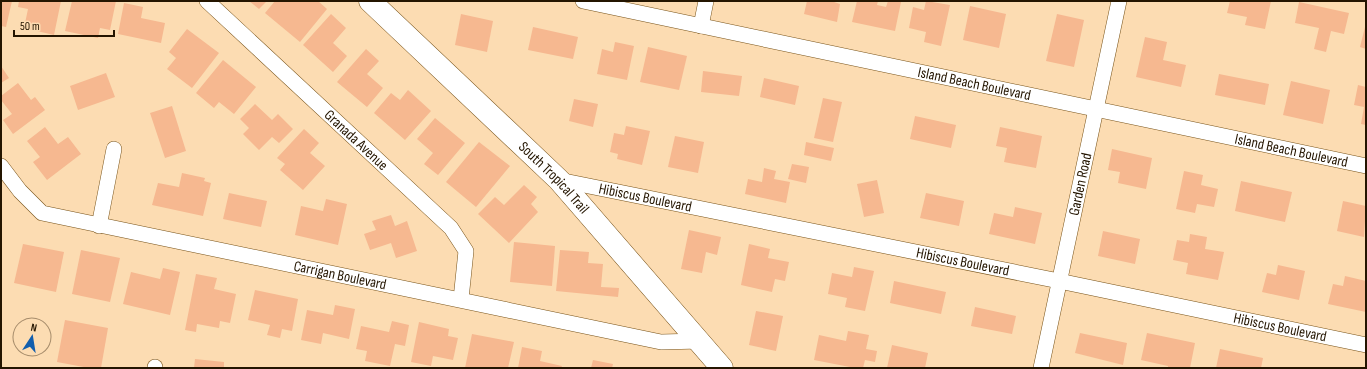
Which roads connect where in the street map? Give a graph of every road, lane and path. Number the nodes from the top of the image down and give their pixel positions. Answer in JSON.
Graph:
{"nodes":[{"id":1,"x":207,"y":1,"type":"edge"},
{"id":2,"x":370,"y":1,"type":"edge"},
{"id":3,"x":582,"y":1,"type":"edge"},
{"id":4,"x":706,"y":1,"type":"edge"},
{"id":5,"x":1120,"y":1,"type":"edge"},
{"id":6,"x":701,"y":26,"type":"junction"},
{"id":7,"x":1095,"y":110,"type":"junction"},
{"id":8,"x":114,"y":149,"type":"dead end"},
{"id":9,"x":1,"y":166,"type":"edge"},
{"id":10,"x":1366,"y":166,"type":"edge"},
{"id":11,"x":559,"y":180,"type":"junction"},
{"id":12,"x":99,"y":226,"type":"junction"},
{"id":13,"x":1060,"y":281,"type":"junction"},
{"id":14,"x":461,"y":299,"type":"junction"},
{"id":15,"x":700,"y":341,"type":"junction"},
{"id":16,"x":1366,"y":346,"type":"edge"},
{"id":17,"x":722,"y":368,"type":"edge"},
{"id":18,"x":1041,"y":368,"type":"edge"}],
"edges":[{"from":1,"to":14,"type":"street","name":"Granada Avenue"},
{"from":2,"to":11,"type":"street","name":"South Tropical Trail"},
{"from":3,"to":6,"type":"street","name":"Island Beach Boulevard"},
{"from":4,"to":6,"type":"street"},
{"from":5,"to":7,"type":"street","name":"Garden Road"},
{"from":6,"to":7,"type":"street","name":"Island Beach Boulevard"},
{"from":7,"to":10,"type":"street","name":"Island Beach Boulevard"},
{"from":7,"to":13,"type":"street","name":"Garden Road"},
{"from":8,"to":12,"type":"street"},
{"from":9,"to":12,"type":"street","name":"Carrigan Boulevard"},
{"from":11,"to":13,"type":"street","name":"Hibiscus Boulevard"},
{"from":11,"to":15,"type":"street","name":"South Tropical Trail"},
{"from":12,"to":14,"type":"street","name":"Carrigan Boulevard"},
{"from":13,"to":16,"type":"street","name":"Hibiscus Boulevard"},
{"from":13,"to":18,"type":"street","name":"Garden Road"},
{"from":14,"to":15,"type":"street","name":"Carrigan Boulevard"},
{"from":15,"to":17,"type":"street","name":"South Tropical Trail"}]}
